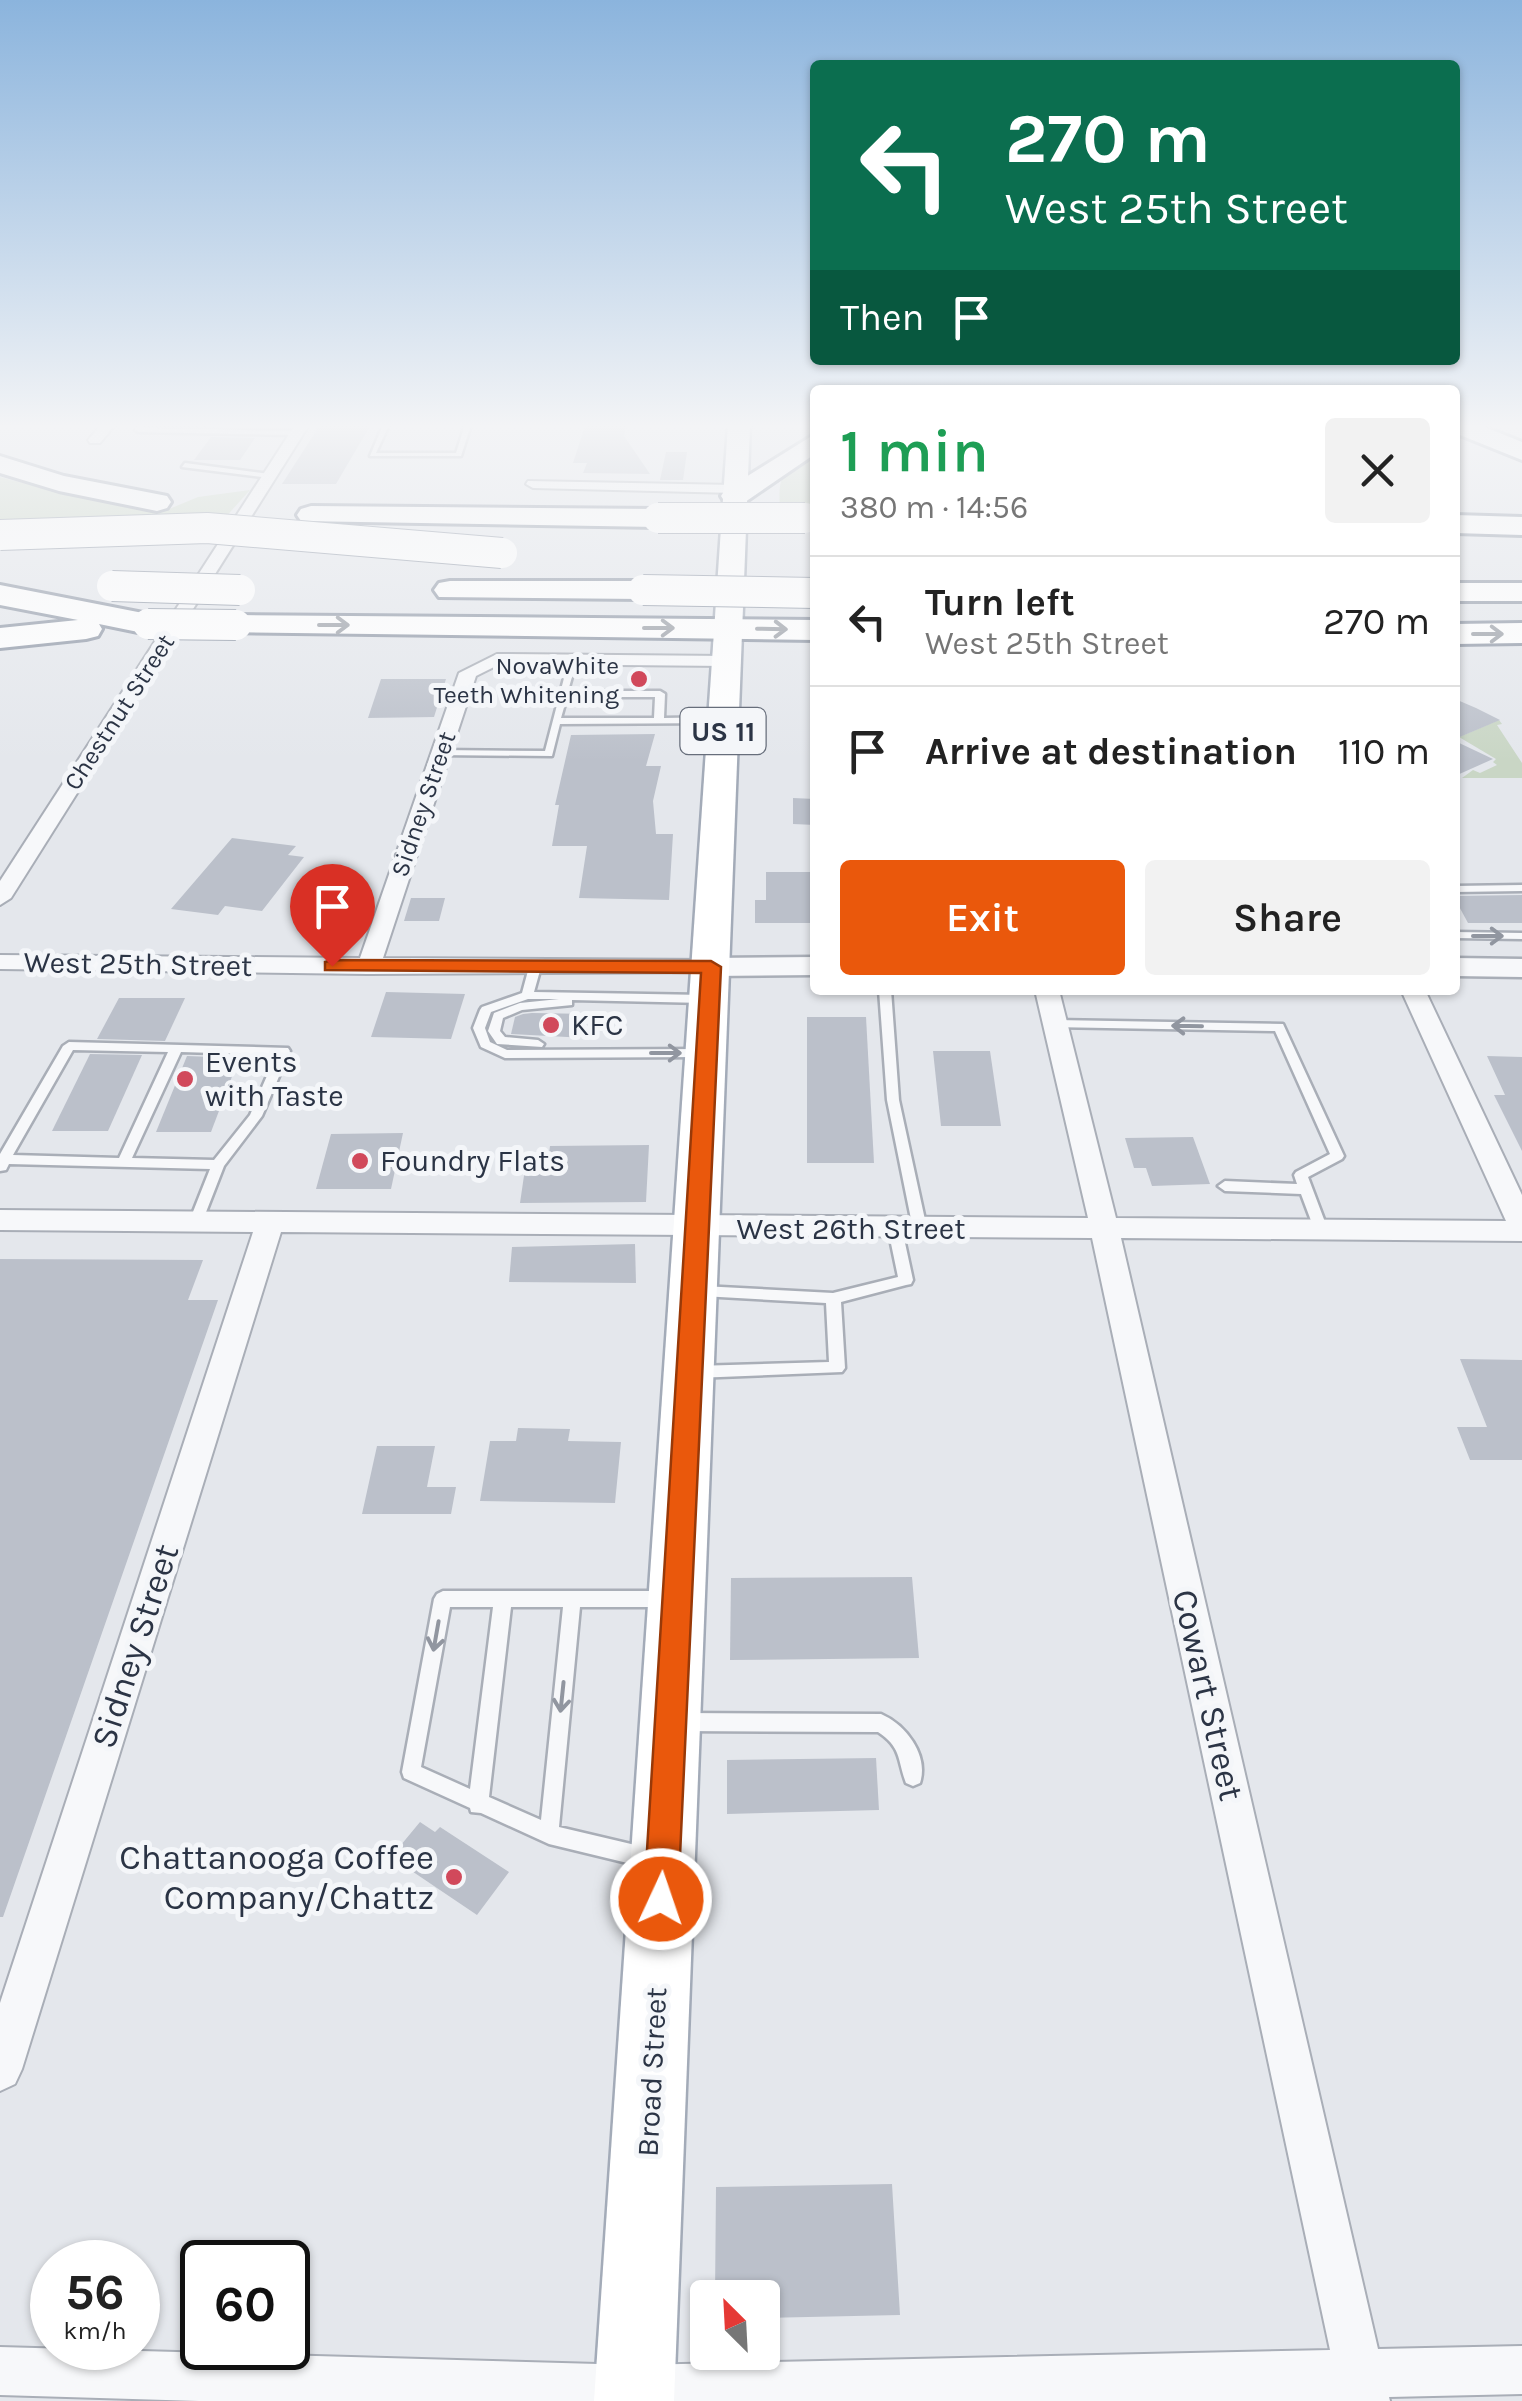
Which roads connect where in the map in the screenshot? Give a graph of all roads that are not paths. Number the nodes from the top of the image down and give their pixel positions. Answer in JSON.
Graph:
{"nodes":[{"id":1,"x":231,"y":537,"type":"edge"},
{"id":2,"x":333,"y":537,"type":"edge"},
{"id":3,"x":733,"y":537,"type":"edge"},
{"id":4,"x":0,"y":548,"type":"edge"},
{"id":5,"x":511,"y":560,"type":"junction"},
{"id":6,"x":610,"y":560,"type":"dead end"},
{"id":7,"x":698,"y":560,"type":"dead end"},
{"id":8,"x":757,"y":561,"type":"dead end"},
{"id":9,"x":810,"y":572,"type":"edge"},
{"id":10,"x":1460,"y":574,"type":"edge"},
{"id":11,"x":1522,"y":574,"type":"edge"},
{"id":12,"x":644,"y":577,"type":"junction"},
{"id":13,"x":0,"y":581,"type":"edge"},
{"id":14,"x":810,"y":585,"type":"edge"},
{"id":15,"x":278,"y":590,"type":"dead end"},
{"id":16,"x":428,"y":590,"type":"dead end"},
{"id":17,"x":1460,"y":592,"type":"edge"},
{"id":18,"x":1522,"y":592,"type":"edge"},
{"id":19,"x":810,"y":593,"type":"edge"},
{"id":20,"x":0,"y":595,"type":"edge"},
{"id":21,"x":148,"y":624,"type":"junction"},
{"id":22,"x":810,"y":631,"type":"edge"},
{"id":23,"x":1522,"y":633,"type":"edge"},
{"id":24,"x":1460,"y":634,"type":"edge"},
{"id":25,"x":0,"y":638,"type":"edge"},
{"id":26,"x":727,"y":644,"type":"junction"},
{"id":27,"x":572,"y":659,"type":"junction"},
{"id":28,"x":563,"y":694,"type":"junction"},
{"id":29,"x":724,"y":720,"type":"junction"},
{"id":30,"x":556,"y":721,"type":"junction"},
{"id":31,"x":660,"y":721,"type":"junction"},
{"id":32,"x":440,"y":753,"type":"junction"},
{"id":33,"x":1522,"y":888,"type":"edge"},
{"id":34,"x":1460,"y":889,"type":"edge"},
{"id":35,"x":0,"y":898,"type":"edge"},
{"id":36,"x":1460,"y":936,"type":"edge"},
{"id":37,"x":1522,"y":936,"type":"edge"},
{"id":38,"x":0,"y":962,"type":"edge"},
{"id":39,"x":368,"y":966,"type":"junction"},
{"id":40,"x":1460,"y":966,"type":"edge"},
{"id":41,"x":535,"y":967,"type":"junction"},
{"id":42,"x":810,"y":968,"type":"edge"},
{"id":43,"x":1522,"y":968,"type":"edge"},
{"id":44,"x":527,"y":995,"type":"junction"},
{"id":45,"x":885,"y":995,"type":"edge"},
{"id":46,"x":1414,"y":995,"type":"edge"},
{"id":47,"x":593,"y":997,"type":"junction"},
{"id":48,"x":709,"y":1006,"type":"junction"},
{"id":49,"x":1051,"y":1007,"type":"edge"},
{"id":50,"x":176,"y":1049,"type":"junction"},
{"id":51,"x":594,"y":1053,"type":"junction"},
{"id":52,"x":124,"y":1162,"type":"junction"},
{"id":53,"x":2,"y":1164,"type":"edge"},
{"id":54,"x":218,"y":1164,"type":"junction"},
{"id":55,"x":1225,"y":1186,"type":"dead end"},
{"id":56,"x":1306,"y":1189,"type":"junction"},
{"id":57,"x":0,"y":1220,"type":"edge"},
{"id":58,"x":196,"y":1222,"type":"junction"},
{"id":59,"x":270,"y":1223,"type":"junction"},
{"id":60,"x":697,"y":1228,"type":"junction"},
{"id":61,"x":1522,"y":1228,"type":"edge"},
{"id":62,"x":908,"y":1229,"type":"junction"},
{"id":63,"x":1104,"y":1230,"type":"junction"},
{"id":64,"x":1321,"y":1230,"type":"junction"},
{"id":65,"x":694,"y":1291,"type":"junction"},
{"id":66,"x":833,"y":1298,"type":"junction"},
{"id":67,"x":689,"y":1372,"type":"junction"},
{"id":68,"x":677,"y":1599,"type":"junction"},
{"id":69,"x":503,"y":1600,"type":"junction"},
{"id":70,"x":572,"y":1600,"type":"junction"},
{"id":71,"x":670,"y":1722,"type":"junction"},
{"id":72,"x":914,"y":1777,"type":"dead end"},
{"id":73,"x":478,"y":1805,"type":"junction"},
{"id":74,"x":549,"y":1834,"type":"junction"},
{"id":75,"x":663,"y":1862,"type":"junction"},
{"id":76,"x":0,"y":2069,"type":"edge"},
{"id":77,"x":1522,"y":2370,"type":"edge"},
{"id":78,"x":0,"y":2371,"type":"edge"},
{"id":79,"x":1362,"y":2387,"type":"edge"},
{"id":80,"x":937,"y":2392,"type":"edge"},
{"id":81,"x":634,"y":2395,"type":"edge"}],
"edges":[{"from":1,"to":35,"type":"street","name":"Chestnut Street"},
{"from":2,"to":5,"type":"highway","bridge":true},
{"from":3,"to":26,"type":"main road","name":"Broad Street","number":"US 11"},
{"from":4,"to":5,"type":"highway"},
{"from":5,"to":12,"type":"highway"},
{"from":5,"to":16,"type":"highway"},
{"from":6,"to":12,"type":"highway"},
{"from":7,"to":8,"type":"highway"},
{"from":9,"to":12,"type":"highway"},
{"from":10,"to":11,"type":"highway"},
{"from":12,"to":14,"type":"highway"},
{"from":12,"to":19,"type":"highway","bridge":true},
{"from":13,"to":15,"type":"highway","bridge":true},
{"from":17,"to":18,"type":"highway"},
{"from":20,"to":21,"type":"highway"},
{"from":21,"to":25,"type":"highway"},
{"from":21,"to":26,"type":"highway","one_way":true,"bridge":true},
{"from":26,"to":22,"type":"highway","one_way":true},
{"from":24,"to":23,"type":"highway","one_way":true},
{"from":26,"to":27,"type":"street"},
{"from":26,"to":29,"type":"main road","name":"Broad Street","number":"US 11"},
{"from":27,"to":28,"type":"lane"},
{"from":27,"to":32,"type":"street","name":"Sidney Street"},
{"from":28,"to":30,"type":"lane"},
{"from":28,"to":31,"type":"lane"},
{"from":29,"to":31,"type":"lane"},
{"from":29,"to":48,"type":"main road","name":"Broad Street","number":"US 11"},
{"from":30,"to":31,"type":"lane"},
{"from":30,"to":32,"type":"lane"},
{"from":32,"to":39,"type":"street","name":"Sidney Street"},
{"from":33,"to":34,"type":"lane"},
{"from":36,"to":37,"type":"lane","one_way":true},
{"from":38,"to":39,"type":"street","name":"West 25th Street"},
{"from":39,"to":41,"type":"street","name":"West 25th Street"},
{"from":40,"to":43,"type":"street"},
{"from":41,"to":44,"type":"lane"},
{"from":41,"to":48,"type":"street","name":"West 25th Street"},
{"from":42,"to":48,"type":"street","name":"West 25th Street"},
{"from":44,"to":47,"type":"lane"},
{"from":44,"to":51,"type":"lane"},
{"from":45,"to":62,"type":"lane"},
{"from":46,"to":61,"type":"street"},
{"from":47,"to":48,"type":"lane"},
{"from":47,"to":51,"type":"lane"},
{"from":51,"to":48,"type":"lane","one_way":true},
{"from":48,"to":60,"type":"main road","name":"Broad Street","number":"US 11"},
{"from":56,"to":49,"type":"lane","one_way":true},
{"from":49,"to":63,"type":"street","name":"Cowart Street"},
{"from":50,"to":52,"type":"lane"},
{"from":50,"to":53,"type":"lane"},
{"from":50,"to":54,"type":"lane"},
{"from":52,"to":53,"type":"lane"},
{"from":52,"to":54,"type":"lane"},
{"from":54,"to":58,"type":"lane"},
{"from":55,"to":56,"type":"lane"},
{"from":56,"to":64,"type":"lane"},
{"from":57,"to":58,"type":"street","name":"West 26th Street"},
{"from":58,"to":59,"type":"street","name":"West 26th Street"},
{"from":59,"to":60,"type":"street","name":"West 26th Street"},
{"from":59,"to":76,"type":"street","name":"Sidney Street"},
{"from":60,"to":62,"type":"street","name":"West 26th Street"},
{"from":60,"to":65,"type":"main road","name":"Broad Street","number":"US 11"},
{"from":61,"to":64,"type":"street","name":"West 26th Street"},
{"from":62,"to":63,"type":"street","name":"West 26th Street"},
{"from":62,"to":66,"type":"lane"},
{"from":63,"to":64,"type":"street","name":"West 26th Street"},
{"from":63,"to":79,"type":"street","name":"Cowart Street"},
{"from":65,"to":66,"type":"lane"},
{"from":65,"to":67,"type":"main road","name":"Broad Street","number":"US 11"},
{"from":66,"to":67,"type":"lane"},
{"from":67,"to":68,"type":"main road","name":"Broad Street","number":"US 11"},
{"from":68,"to":70,"type":"lane"},
{"from":68,"to":71,"type":"main road","name":"Broad Street","number":"US 11"},
{"from":69,"to":70,"type":"lane"},
{"from":69,"to":73,"type":"lane"},
{"from":69,"to":73,"type":"lane","one_way":true},
{"from":70,"to":74,"type":"lane","one_way":true},
{"from":71,"to":72,"type":"lane"},
{"from":71,"to":75,"type":"main road","name":"Broad Street","number":"US 11"},
{"from":73,"to":74,"type":"lane"},
{"from":74,"to":75,"type":"lane"},
{"from":75,"to":81,"type":"main road","name":"Broad Street","number":"US 11"},
{"from":77,"to":79,"type":"street"},
{"from":78,"to":81,"type":"street"},
{"from":79,"to":80,"type":"street"},
{"from":80,"to":81,"type":"street"}]}
